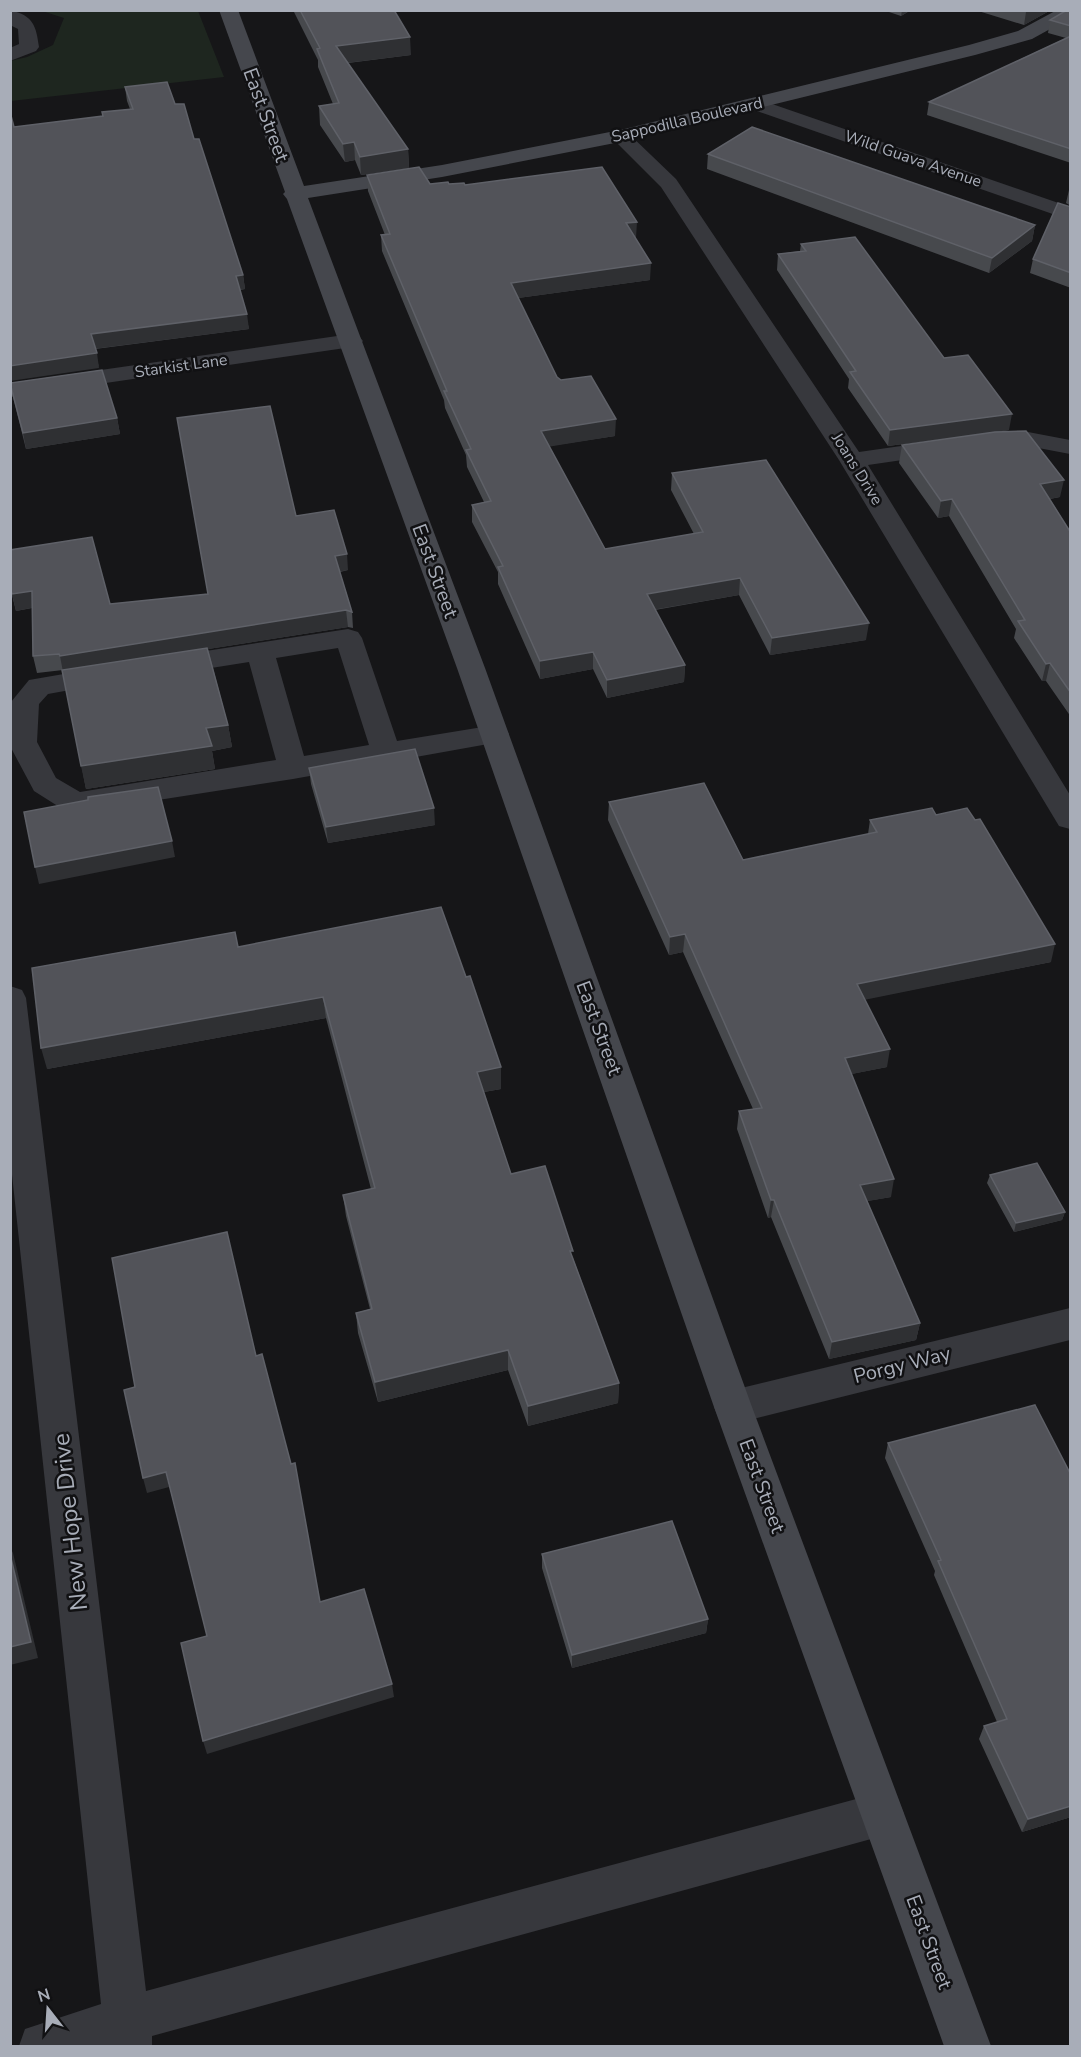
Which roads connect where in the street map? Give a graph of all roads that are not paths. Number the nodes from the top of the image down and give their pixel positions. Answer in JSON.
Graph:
{"nodes":[{"id":1,"x":228,"y":10,"type":"edge"},
{"id":2,"x":1071,"y":11,"type":"edge"},
{"id":3,"x":10,"y":16,"type":"edge"},
{"id":4,"x":10,"y":55,"type":"edge"},
{"id":5,"x":755,"y":104,"type":"junction"},
{"id":6,"x":620,"y":136,"type":"junction"},
{"id":7,"x":294,"y":194,"type":"junction"},
{"id":8,"x":1071,"y":214,"type":"edge"},
{"id":9,"x":351,"y":341,"type":"junction"},
{"id":10,"x":10,"y":390,"type":"edge"},
{"id":11,"x":1071,"y":447,"type":"edge"},
{"id":12,"x":852,"y":460,"type":"junction"},
{"id":13,"x":260,"y":652,"type":"junction"},
{"id":14,"x":495,"y":734,"type":"junction"},
{"id":15,"x":386,"y":752,"type":"junction"},
{"id":16,"x":294,"y":769,"type":"junction"},
{"id":17,"x":1071,"y":819,"type":"edge"},
{"id":18,"x":10,"y":998,"type":"edge"},
{"id":19,"x":1071,"y":1324,"type":"edge"},
{"id":20,"x":733,"y":1407,"type":"junction"},
{"id":21,"x":882,"y":1814,"type":"junction"},
{"id":22,"x":128,"y":2033,"type":"edge"},
{"id":23,"x":42,"y":2046,"type":"edge"},
{"id":24,"x":968,"y":2046,"type":"edge"}],
"edges":[{"from":1,"to":7,"type":"main road","name":"East Street"},
{"from":2,"to":5,"type":"main road","name":"Sappodilla Boulevard"},
{"from":3,"to":4,"type":"street"},
{"from":5,"to":6,"type":"main road","name":"Sappodilla Boulevard"},
{"from":5,"to":8,"type":"street","name":"Wild Guava Avenue"},
{"from":6,"to":7,"type":"main road","name":"Sappodilla Boulevard"},
{"from":6,"to":12,"type":"street","name":"Joans Drive"},
{"from":7,"to":9,"type":"main road","name":"East Street"},
{"from":9,"to":10,"type":"street","name":"Starkist Lane"},
{"from":9,"to":14,"type":"main road","name":"East Street"},
{"from":11,"to":12,"type":"street"},
{"from":12,"to":17,"type":"street","name":"Joans Drive"},
{"from":13,"to":15,"type":"street"},
{"from":13,"to":16,"type":"street"},
{"from":13,"to":16,"type":"street"},
{"from":14,"to":15,"type":"street"},
{"from":14,"to":20,"type":"main road","name":"East Street"},
{"from":15,"to":16,"type":"street"},
{"from":18,"to":22,"type":"street","name":"New Hope Drive"},
{"from":19,"to":20,"type":"street","name":"Porgy Way"},
{"from":20,"to":21,"type":"main road","name":"East Street"},
{"from":21,"to":22,"type":"street"},
{"from":21,"to":24,"type":"main road","name":"East Street"},
{"from":22,"to":23,"type":"street"}]}
